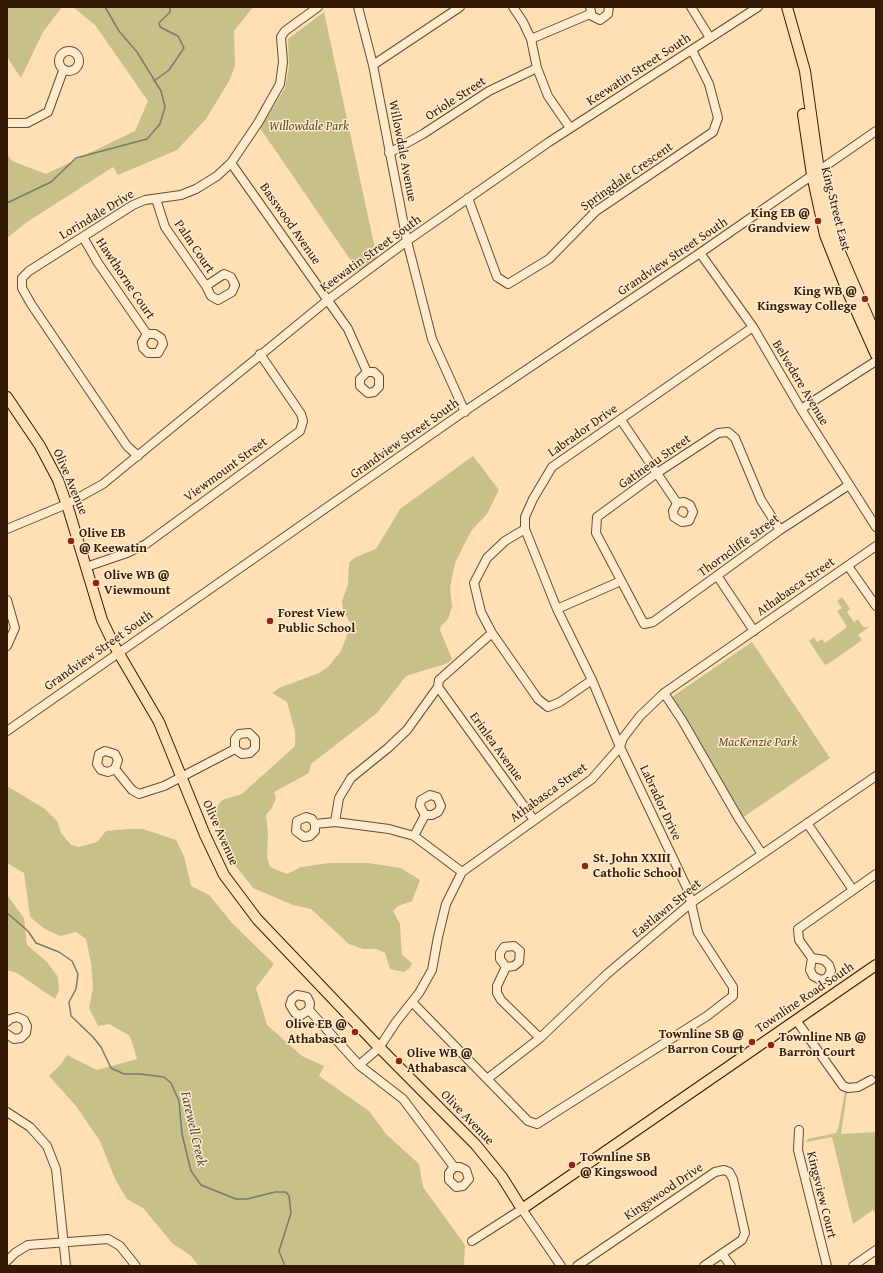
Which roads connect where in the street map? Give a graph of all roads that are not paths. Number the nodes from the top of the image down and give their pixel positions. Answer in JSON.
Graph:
{"nodes":[{"id":1,"x":318,"y":7,"type":"edge"},
{"id":2,"x":358,"y":7,"type":"edge"},
{"id":3,"x":460,"y":7,"type":"edge"},
{"id":4,"x":513,"y":7,"type":"edge"},
{"id":5,"x":609,"y":7,"type":"edge"},
{"id":6,"x":691,"y":7,"type":"edge"},
{"id":7,"x":758,"y":7,"type":"edge"},
{"id":8,"x":787,"y":7,"type":"edge"},
{"id":9,"x":590,"y":10,"type":"edge"},
{"id":10,"x":710,"y":38,"type":"junction"},
{"id":11,"x":531,"y":39,"type":"junction"},
{"id":12,"x":692,"y":50,"type":"junction"},
{"id":13,"x":373,"y":65,"type":"junction"},
{"id":14,"x":537,"y":68,"type":"junction"},
{"id":15,"x":64,"y":71,"type":"dead end"},
{"id":16,"x":7,"y":123,"type":"edge"},
{"id":17,"x":570,"y":128,"type":"junction"},
{"id":18,"x":876,"y":131,"type":"edge"},
{"id":19,"x":389,"y":153,"type":"junction"},
{"id":20,"x":231,"y":163,"type":"junction"},
{"id":21,"x":815,"y":173,"type":"junction"},
{"id":22,"x":468,"y":198,"type":"junction"},
{"id":23,"x":156,"y":199,"type":"junction"},
{"id":24,"x":83,"y":237,"type":"junction"},
{"id":25,"x":407,"y":241,"type":"junction"},
{"id":26,"x":700,"y":253,"type":"junction"},
{"id":27,"x":206,"y":286,"type":"dead end"},
{"id":28,"x":329,"y":299,"type":"junction"},
{"id":29,"x":753,"y":327,"type":"junction"},
{"id":30,"x":147,"y":334,"type":"dead end"},
{"id":31,"x":874,"y":338,"type":"edge"},
{"id":32,"x":260,"y":354,"type":"junction"},
{"id":33,"x":876,"y":355,"type":"edge"},
{"id":34,"x":876,"y":361,"type":"edge"},
{"id":35,"x":367,"y":372,"type":"dead end"},
{"id":36,"x":7,"y":397,"type":"edge"},
{"id":37,"x":801,"y":409,"type":"junction"},
{"id":38,"x":465,"y":412,"type":"junction"},
{"id":39,"x":621,"y":420,"type":"junction"},
{"id":40,"x":138,"y":456,"type":"junction"},
{"id":41,"x":657,"y":474,"type":"junction"},
{"id":42,"x":849,"y":485,"type":"junction"},
{"id":43,"x":678,"y":503,"type":"dead end"},
{"id":44,"x":67,"y":504,"type":"junction"},
{"id":45,"x":876,"y":527,"type":"edge"},
{"id":46,"x":7,"y":529,"type":"edge"},
{"id":47,"x":525,"y":529,"type":"junction"},
{"id":48,"x":780,"y":530,"type":"junction"},
{"id":49,"x":876,"y":546,"type":"edge"},
{"id":50,"x":848,"y":566,"type":"junction"},
{"id":51,"x":86,"y":567,"type":"junction"},
{"id":52,"x":718,"y":577,"type":"junction"},
{"id":53,"x":621,"y":581,"type":"junction"},
{"id":54,"x":7,"y":600,"type":"edge"},
{"id":55,"x":876,"y":606,"type":"edge"},
{"id":56,"x":557,"y":609,"type":"junction"},
{"id":57,"x":754,"y":631,"type":"junction"},
{"id":58,"x":492,"y":633,"type":"junction"},
{"id":59,"x":7,"y":646,"type":"edge"},
{"id":60,"x":118,"y":652,"type":"junction"},
{"id":61,"x":592,"y":680,"type":"junction"},
{"id":62,"x":438,"y":687,"type":"junction"},
{"id":63,"x":664,"y":693,"type":"junction"},
{"id":64,"x":7,"y":731,"type":"edge"},
{"id":65,"x":620,"y":747,"type":"junction"},
{"id":66,"x":235,"y":749,"type":"dead end"},
{"id":67,"x":115,"y":769,"type":"dead end"},
{"id":68,"x":182,"y":776,"type":"junction"},
{"id":69,"x":876,"y":776,"type":"edge"},
{"id":70,"x":425,"y":815,"type":"dead end"},
{"id":71,"x":534,"y":820,"type":"junction"},
{"id":72,"x":335,"y":822,"type":"junction"},
{"id":73,"x":807,"y":823,"type":"junction"},
{"id":74,"x":315,"y":824,"type":"dead end"},
{"id":75,"x":414,"y":836,"type":"junction"},
{"id":76,"x":762,"y":854,"type":"junction"},
{"id":77,"x":462,"y":872,"type":"junction"},
{"id":78,"x":876,"y":874,"type":"edge"},
{"id":79,"x":853,"y":890,"type":"junction"},
{"id":80,"x":691,"y":903,"type":"junction"},
{"id":81,"x":812,"y":958,"type":"dead end"},
{"id":82,"x":876,"y":965,"type":"edge"},
{"id":83,"x":506,"y":967,"type":"dead end"},
{"id":84,"x":412,"y":1002,"type":"junction"},
{"id":85,"x":309,"y":1010,"type":"dead end"},
{"id":86,"x":796,"y":1020,"type":"junction"},
{"id":87,"x":7,"y":1022,"type":"edge"},
{"id":88,"x":7,"y":1034,"type":"edge"},
{"id":89,"x":540,"y":1038,"type":"junction"},
{"id":90,"x":379,"y":1048,"type":"junction"},
{"id":91,"x":359,"y":1065,"type":"junction"},
{"id":92,"x":486,"y":1078,"type":"junction"},
{"id":93,"x":871,"y":1080,"type":"dead end"},
{"id":94,"x":7,"y":1112,"type":"edge"},
{"id":95,"x":799,"y":1130,"type":"dead end"},
{"id":96,"x":454,"y":1167,"type":"dead end"},
{"id":97,"x":522,"y":1209,"type":"junction"},
{"id":98,"x":64,"y":1241,"type":"junction"},
{"id":99,"x":472,"y":1241,"type":"dead end"},
{"id":100,"x":876,"y":1250,"type":"edge"},
{"id":101,"x":722,"y":1254,"type":"junction"},
{"id":102,"x":7,"y":1261,"type":"edge"},
{"id":103,"x":66,"y":1266,"type":"edge"},
{"id":104,"x":136,"y":1266,"type":"edge"},
{"id":105,"x":561,"y":1266,"type":"edge"},
{"id":106,"x":577,"y":1266,"type":"edge"},
{"id":107,"x":704,"y":1266,"type":"edge"},
{"id":108,"x":731,"y":1266,"type":"edge"},
{"id":109,"x":827,"y":1266,"type":"edge"},
{"id":110,"x":853,"y":1266,"type":"edge"}],
"edges":[{"from":1,"to":20,"type":"street","name":"Lorindale Drive"},
{"from":2,"to":13,"type":"street","name":"Willowdale Avenue"},
{"from":3,"to":13,"type":"street"},
{"from":4,"to":11,"type":"street"},
{"from":5,"to":9,"type":"street"},
{"from":6,"to":10,"type":"street"},
{"from":7,"to":10,"type":"street","name":"Keewatin Street South"},
{"from":8,"to":21,"type":"main road","name":"King Street East"},
{"from":9,"to":11,"type":"street"},
{"from":10,"to":12,"type":"street","name":"Keewatin Street South"},
{"from":11,"to":14,"type":"street"},
{"from":12,"to":17,"type":"street","name":"Keewatin Street South"},
{"from":12,"to":22,"type":"street","name":"Springdale Crescent"},
{"from":13,"to":19,"type":"street","name":"Willowdale Avenue"},
{"from":14,"to":17,"type":"street"},
{"from":14,"to":19,"type":"street","name":"Oriole Street"},
{"from":15,"to":16,"type":"street"},
{"from":17,"to":22,"type":"street","name":"Keewatin Street South"},
{"from":18,"to":21,"type":"street","name":"Grandview Street South"},
{"from":19,"to":25,"type":"street","name":"Willowdale Avenue"},
{"from":20,"to":23,"type":"street","name":"Lorindale Drive"},
{"from":20,"to":28,"type":"street","name":"Basswood Avenue"},
{"from":21,"to":26,"type":"street","name":"Grandview Street South"},
{"from":21,"to":31,"type":"main road","name":"King Street East"},
{"from":22,"to":25,"type":"street","name":"Keewatin Street South"},
{"from":23,"to":24,"type":"street","name":"Lorindale Drive"},
{"from":23,"to":27,"type":"street","name":"Palm Court"},
{"from":24,"to":30,"type":"street","name":"Hawthorne Court"},
{"from":24,"to":40,"type":"street","name":"Lorindale Drive"},
{"from":25,"to":28,"type":"street","name":"Keewatin Street South"},
{"from":25,"to":38,"type":"street","name":"Willowdale Avenue"},
{"from":26,"to":29,"type":"street","name":"Belvedere Avenue"},
{"from":26,"to":38,"type":"street","name":"Grandview Street South"},
{"from":28,"to":32,"type":"street","name":"Keewatin Street South"},
{"from":28,"to":35,"type":"street","name":"Basswood Avenue"},
{"from":29,"to":37,"type":"street","name":"Belvedere Avenue"},
{"from":29,"to":39,"type":"street","name":"Labrador Drive"},
{"from":31,"to":33,"type":"main road","name":"King Street East"},
{"from":32,"to":40,"type":"street","name":"Keewatin Street South"},
{"from":32,"to":51,"type":"street","name":"Viewmount Street"},
{"from":34,"to":37,"type":"street"},
{"from":36,"to":44,"type":"main road","name":"Olive Avenue"},
{"from":37,"to":42,"type":"street","name":"Belvedere Avenue"},
{"from":38,"to":60,"type":"street","name":"Grandview Street South"},
{"from":39,"to":41,"type":"street"},
{"from":39,"to":47,"type":"street","name":"Labrador Drive"},
{"from":40,"to":44,"type":"street","name":"Keewatin Street South"},
{"from":41,"to":43,"type":"street"},
{"from":41,"to":48,"type":"street","name":"Gatineau Street"},
{"from":41,"to":53,"type":"street","name":"Gatineau Street"},
{"from":42,"to":45,"type":"street","name":"Belvedere Avenue"},
{"from":42,"to":48,"type":"street","name":"Thorncliffe Street"},
{"from":44,"to":46,"type":"street","name":"Keewatin Street South"},
{"from":44,"to":51,"type":"main road","name":"Olive Avenue"},
{"from":47,"to":56,"type":"street","name":"Labrador Drive"},
{"from":47,"to":58,"type":"street"},
{"from":48,"to":52,"type":"street","name":"Thorncliffe Street"},
{"from":49,"to":50,"type":"street","name":"Athabasca Street"},
{"from":50,"to":55,"type":"street"},
{"from":50,"to":57,"type":"street","name":"Athabasca Street"},
{"from":51,"to":60,"type":"main road","name":"Olive Avenue"},
{"from":52,"to":53,"type":"street","name":"Thorncliffe Street"},
{"from":52,"to":57,"type":"street"},
{"from":53,"to":56,"type":"street"},
{"from":54,"to":59,"type":"street"},
{"from":56,"to":61,"type":"street","name":"Labrador Drive"},
{"from":57,"to":63,"type":"street","name":"Athabasca Street"},
{"from":58,"to":61,"type":"street"},
{"from":58,"to":62,"type":"street"},
{"from":60,"to":64,"type":"street","name":"Grandview Street South"},
{"from":60,"to":68,"type":"main road","name":"Olive Avenue"},
{"from":61,"to":65,"type":"street","name":"Labrador Drive"},
{"from":62,"to":71,"type":"street","name":"Erinlea Avenue"},
{"from":62,"to":72,"type":"street"},
{"from":63,"to":65,"type":"street","name":"Athabasca Street"},
{"from":63,"to":76,"type":"street"},
{"from":65,"to":71,"type":"street","name":"Athabasca Street"},
{"from":65,"to":80,"type":"street","name":"Labrador Drive"},
{"from":66,"to":68,"type":"street"},
{"from":67,"to":68,"type":"street"},
{"from":68,"to":90,"type":"main road","name":"Olive Avenue"},
{"from":69,"to":73,"type":"street","name":"Eastlawn Street"},
{"from":70,"to":75,"type":"street"},
{"from":71,"to":77,"type":"street","name":"Athabasca Street"},
{"from":72,"to":74,"type":"street"},
{"from":72,"to":75,"type":"street"},
{"from":73,"to":76,"type":"street","name":"Eastlawn Street"},
{"from":73,"to":79,"type":"street"},
{"from":75,"to":77,"type":"street"},
{"from":76,"to":80,"type":"street","name":"Eastlawn Street"},
{"from":77,"to":84,"type":"street","name":"Athabasca Street"},
{"from":78,"to":79,"type":"street"},
{"from":79,"to":81,"type":"street"},
{"from":80,"to":89,"type":"street","name":"Eastlawn Street"},
{"from":80,"to":92,"type":"street","name":"Labrador Drive"},
{"from":82,"to":86,"type":"main road","name":"Townline Road South"},
{"from":83,"to":89,"type":"street"},
{"from":84,"to":90,"type":"street","name":"Athabasca Street"},
{"from":84,"to":92,"type":"street","name":"Labrador Drive"},
{"from":85,"to":91,"type":"street"},
{"from":86,"to":93,"type":"street"},
{"from":86,"to":97,"type":"main road","name":"Townline Road South"},
{"from":87,"to":88,"type":"street"},
{"from":89,"to":92,"type":"street","name":"Eastlawn Street"},
{"from":90,"to":91,"type":"street","name":"Athabasca Street"},
{"from":90,"to":97,"type":"main road","name":"Olive Avenue"},
{"from":91,"to":96,"type":"street"},
{"from":94,"to":98,"type":"street"},
{"from":95,"to":109,"type":"street","name":"Kingsview Court"},
{"from":97,"to":99,"type":"street","name":"Townline Road South"},
{"from":97,"to":105,"type":"street"},
{"from":98,"to":102,"type":"street"},
{"from":98,"to":103,"type":"street"},
{"from":98,"to":104,"type":"street"},
{"from":100,"to":110,"type":"street"},
{"from":101,"to":106,"type":"street","name":"Kingswood Drive"},
{"from":101,"to":107,"type":"street","name":"Kingswood Drive"},
{"from":101,"to":108,"type":"street"}]}
